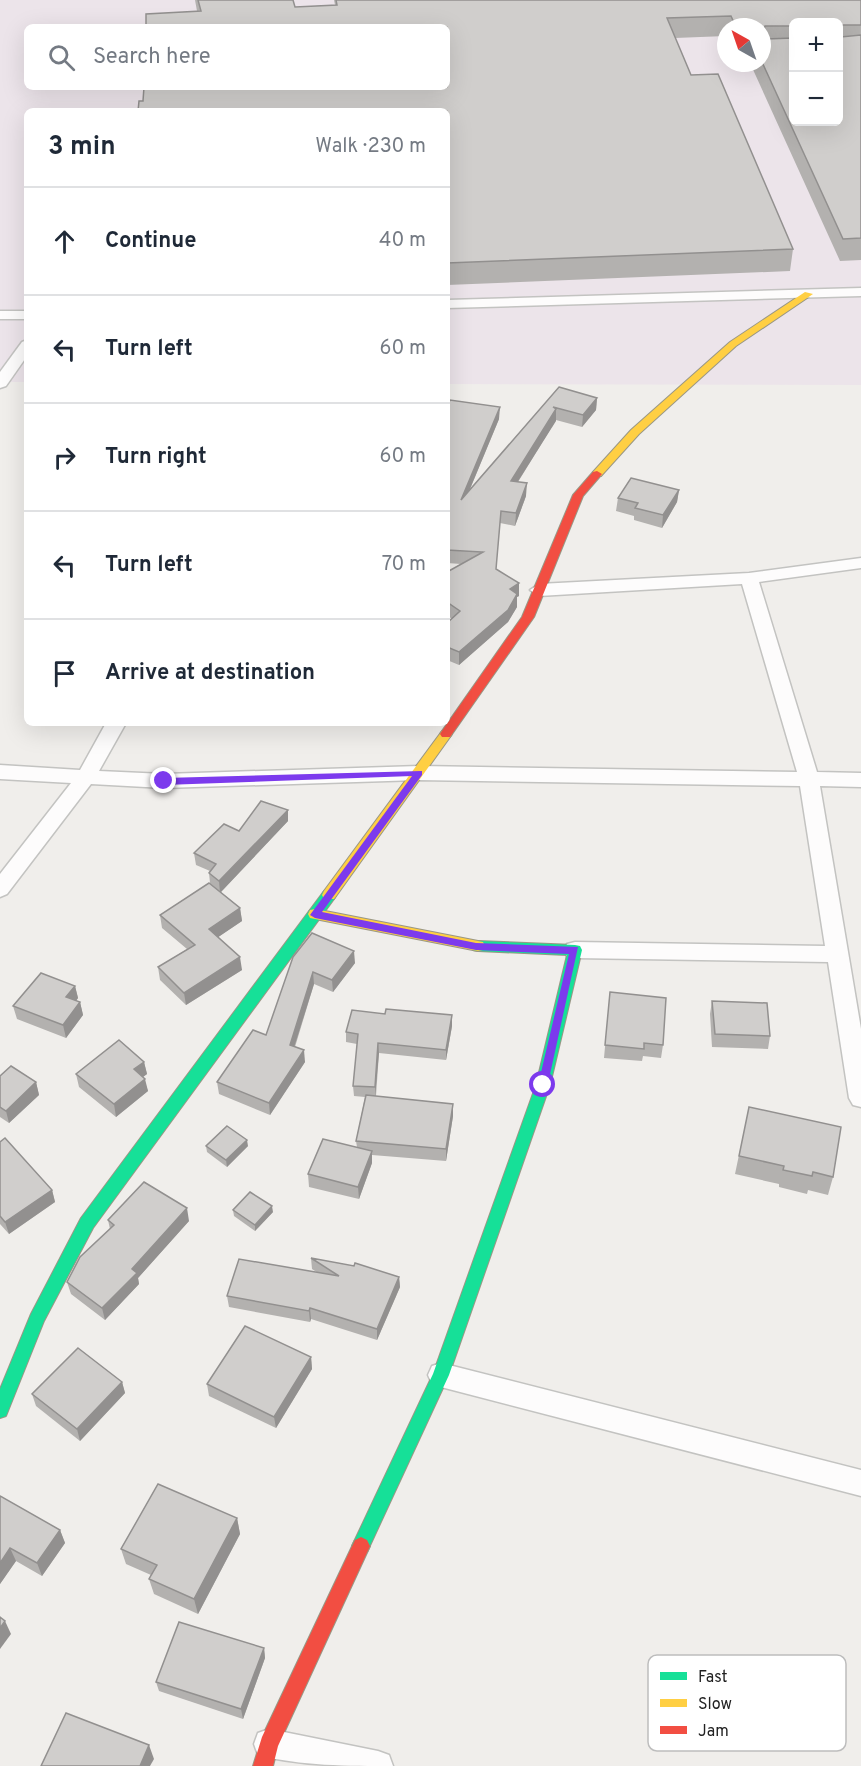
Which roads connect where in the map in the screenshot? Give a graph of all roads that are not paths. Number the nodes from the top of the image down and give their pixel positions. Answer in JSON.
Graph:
{"nodes":[{"id":1,"x":861,"y":292,"type":"edge"},
{"id":2,"x":808,"y":294,"type":"junction"},
{"id":3,"x":450,"y":304,"type":"edge"},
{"id":4,"x":0,"y":315,"type":"edge"},
{"id":5,"x":24,"y":315,"type":"edge"},
{"id":6,"x":24,"y":349,"type":"edge"},
{"id":7,"x":0,"y":384,"type":"edge"},
{"id":8,"x":861,"y":563,"type":"edge"},
{"id":9,"x":749,"y":578,"type":"junction"},
{"id":10,"x":539,"y":590,"type":"junction"},
{"id":11,"x":114,"y":726,"type":"edge"},
{"id":12,"x":0,"y":772,"type":"edge"},
{"id":13,"x":419,"y":773,"type":"junction"},
{"id":14,"x":86,"y":777,"type":"junction"},
{"id":15,"x":809,"y":778,"type":"junction"},
{"id":16,"x":861,"y":780,"type":"edge"},
{"id":17,"x":0,"y":889,"type":"edge"},
{"id":18,"x":315,"y":915,"type":"junction"},
{"id":19,"x":575,"y":950,"type":"junction"},
{"id":20,"x":837,"y":954,"type":"junction"},
{"id":21,"x":859,"y":1072,"type":"edge"},
{"id":22,"x":861,"y":1098,"type":"edge"},
{"id":23,"x":441,"y":1375,"type":"junction"},
{"id":24,"x":0,"y":1410,"type":"edge"},
{"id":25,"x":861,"y":1484,"type":"edge"},
{"id":26,"x":266,"y":1755,"type":"edge"},
{"id":27,"x":378,"y":1766,"type":"edge"}],
"edges":[{"from":1,"to":2,"type":"street"},
{"from":2,"to":3,"type":"street"},
{"from":2,"to":10,"type":"street"},
{"from":4,"to":5,"type":"street"},
{"from":6,"to":7,"type":"street"},
{"from":8,"to":9,"type":"street"},
{"from":9,"to":10,"type":"street"},
{"from":9,"to":15,"type":"street"},
{"from":10,"to":13,"type":"street"},
{"from":11,"to":14,"type":"street"},
{"from":12,"to":14,"type":"street"},
{"from":13,"to":14,"type":"street"},
{"from":13,"to":15,"type":"street"},
{"from":13,"to":18,"type":"street"},
{"from":14,"to":17,"type":"street"},
{"from":15,"to":16,"type":"street"},
{"from":15,"to":20,"type":"street"},
{"from":18,"to":19,"type":"street"},
{"from":18,"to":24,"type":"street"},
{"from":19,"to":20,"type":"street"},
{"from":19,"to":23,"type":"street"},
{"from":20,"to":21,"type":"street"},
{"from":21,"to":22,"type":"street"},
{"from":23,"to":25,"type":"street"},
{"from":23,"to":26,"type":"street"},
{"from":26,"to":27,"type":"street"}]}
